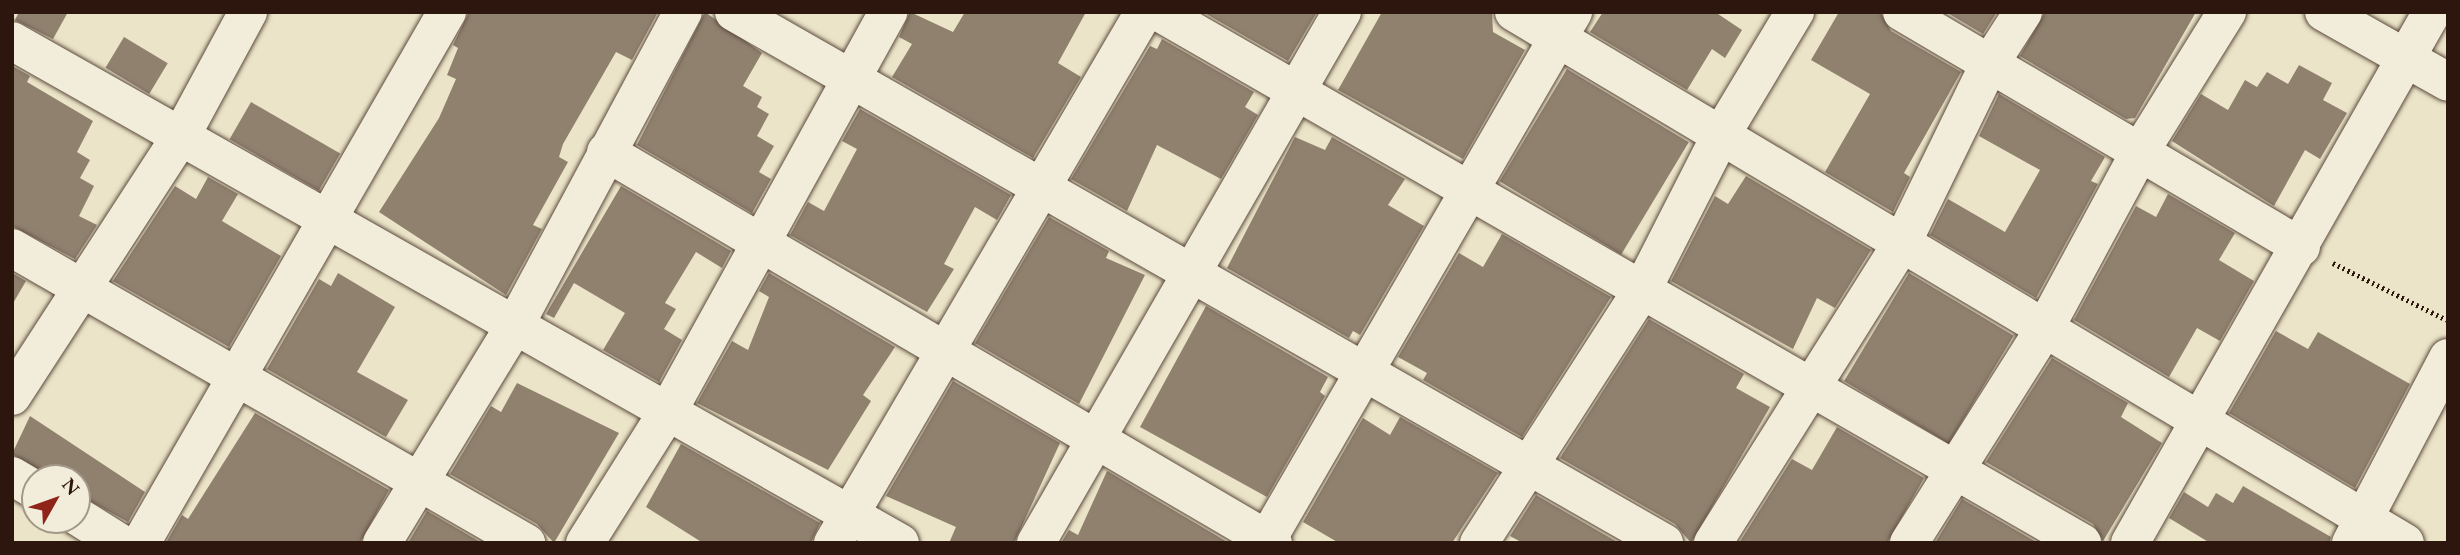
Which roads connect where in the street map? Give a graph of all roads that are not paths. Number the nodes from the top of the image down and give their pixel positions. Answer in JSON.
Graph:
{"nodes":[{"id":1,"x":22,"y":12,"type":"edge"},
{"id":2,"x":248,"y":12,"type":"edge"},
{"id":3,"x":447,"y":12,"type":"edge"},
{"id":4,"x":682,"y":12,"type":"edge"},
{"id":5,"x":734,"y":12,"type":"edge"},
{"id":6,"x":888,"y":12,"type":"edge"},
{"id":7,"x":1144,"y":12,"type":"edge"},
{"id":8,"x":1159,"y":12,"type":"edge"},
{"id":9,"x":1342,"y":12,"type":"edge"},
{"id":10,"x":1514,"y":12,"type":"edge"},
{"id":11,"x":1795,"y":12,"type":"edge"},
{"id":12,"x":1902,"y":12,"type":"edge"},
{"id":13,"x":2023,"y":12,"type":"edge"},
{"id":14,"x":2227,"y":12,"type":"edge"},
{"id":15,"x":2324,"y":12,"type":"edge"},
{"id":16,"x":2432,"y":12,"type":"edge"},
{"id":17,"x":1566,"y":25,"type":"edge"},
{"id":18,"x":12,"y":29,"type":"edge"},
{"id":19,"x":12,"y":41,"type":"edge"},
{"id":20,"x":2409,"y":60,"type":"junction"},
{"id":21,"x":1989,"y":65,"type":"junction"},
{"id":22,"x":854,"y":77,"type":"junction"},
{"id":23,"x":2448,"y":82,"type":"edge"},
{"id":24,"x":1296,"y":91,"type":"junction"},
{"id":25,"x":1721,"y":135,"type":"junction"},
{"id":26,"x":181,"y":136,"type":"junction"},
{"id":27,"x":2141,"y":150,"type":"junction"},
{"id":28,"x":606,"y":152,"type":"junction"},
{"id":29,"x":1041,"y":188,"type":"junction"},
{"id":30,"x":1470,"y":191,"type":"junction"},
{"id":31,"x":325,"y":217,"type":"junction"},
{"id":32,"x":761,"y":243,"type":"junction"},
{"id":33,"x":1902,"y":243,"type":"junction"},
{"id":34,"x":2301,"y":247,"type":"junction"},
{"id":35,"x":12,"y":248,"type":"edge"},
{"id":36,"x":1192,"y":271,"type":"junction"},
{"id":37,"x":78,"y":286,"type":"junction"},
{"id":38,"x":1642,"y":290,"type":"junction"},
{"id":39,"x":515,"y":324,"type":"junction"},
{"id":40,"x":2045,"y":328,"type":"junction"},
{"id":41,"x":945,"y":351,"type":"junction"},
{"id":42,"x":2448,"y":358,"type":"edge"},
{"id":43,"x":1366,"y":368,"type":"junction"},
{"id":44,"x":236,"y":376,"type":"junction"},
{"id":45,"x":1810,"y":386,"type":"junction"},
{"id":46,"x":12,"y":396,"type":"edge"},
{"id":47,"x":667,"y":411,"type":"junction"},
{"id":48,"x":2203,"y":422,"type":"junction"},
{"id":49,"x":1096,"y":439,"type":"junction"},
{"id":50,"x":1527,"y":461,"type":"junction"},
{"id":51,"x":1956,"y":471,"type":"junction"},
{"id":52,"x":419,"y":481,"type":"junction"},
{"id":53,"x":91,"y":525,"type":"edge"},
{"id":54,"x":841,"y":528,"type":"edge"},
{"id":55,"x":2358,"y":531,"type":"edge"},
{"id":56,"x":1268,"y":542,"type":"edge"},
{"id":57,"x":120,"y":543,"type":"edge"},
{"id":58,"x":141,"y":543,"type":"edge"},
{"id":59,"x":382,"y":543,"type":"edge"},
{"id":60,"x":526,"y":543,"type":"edge"},
{"id":61,"x":585,"y":543,"type":"edge"},
{"id":62,"x":900,"y":543,"type":"edge"},
{"id":63,"x":1036,"y":543,"type":"edge"},
{"id":64,"x":1479,"y":543,"type":"edge"},
{"id":65,"x":1664,"y":543,"type":"edge"},
{"id":66,"x":1713,"y":543,"type":"edge"},
{"id":67,"x":1909,"y":543,"type":"edge"},
{"id":68,"x":2082,"y":543,"type":"edge"},
{"id":69,"x":2130,"y":543,"type":"edge"},
{"id":70,"x":2405,"y":543,"type":"edge"}],
"edges":[{"from":1,"to":18,"type":"street"},
{"from":2,"to":26,"type":"street"},
{"from":3,"to":31,"type":"street"},
{"from":4,"to":28,"type":"street"},
{"from":5,"to":22,"type":"street"},
{"from":6,"to":22,"type":"street"},
{"from":7,"to":29,"type":"street"},
{"from":8,"to":24,"type":"street"},
{"from":9,"to":24,"type":"street"},
{"from":10,"to":17,"type":"street"},
{"from":11,"to":25,"type":"street"},
{"from":12,"to":21,"type":"street"},
{"from":13,"to":21,"type":"street"},
{"from":14,"to":27,"type":"street"},
{"from":15,"to":20,"type":"street"},
{"from":16,"to":20,"type":"street"},
{"from":17,"to":25,"type":"street"},
{"from":17,"to":30,"type":"street"},
{"from":19,"to":26,"type":"street"},
{"from":20,"to":23,"type":"street"},
{"from":20,"to":34,"type":"street"},
{"from":21,"to":27,"type":"street"},
{"from":21,"to":33,"type":"street"},
{"from":22,"to":29,"type":"street"},
{"from":22,"to":32,"type":"street"},
{"from":24,"to":30,"type":"street"},
{"from":24,"to":36,"type":"street"},
{"from":25,"to":33,"type":"street"},
{"from":25,"to":38,"type":"street"},
{"from":26,"to":31,"type":"street"},
{"from":26,"to":37,"type":"street"},
{"from":27,"to":34,"type":"street"},
{"from":27,"to":40,"type":"street"},
{"from":28,"to":32,"type":"street"},
{"from":28,"to":39,"type":"street"},
{"from":29,"to":36,"type":"street"},
{"from":29,"to":41,"type":"street"},
{"from":30,"to":38,"type":"street"},
{"from":30,"to":43,"type":"street"},
{"from":31,"to":39,"type":"street"},
{"from":31,"to":44,"type":"street"},
{"from":32,"to":41,"type":"street"},
{"from":32,"to":47,"type":"street"},
{"from":33,"to":40,"type":"street"},
{"from":33,"to":45,"type":"street"},
{"from":34,"to":48,"type":"street"},
{"from":35,"to":37,"type":"street"},
{"from":36,"to":43,"type":"street"},
{"from":36,"to":49,"type":"street"},
{"from":37,"to":44,"type":"street"},
{"from":37,"to":46,"type":"street"},
{"from":38,"to":45,"type":"street"},
{"from":38,"to":50,"type":"street"},
{"from":39,"to":47,"type":"street"},
{"from":39,"to":52,"type":"street"},
{"from":40,"to":48,"type":"street"},
{"from":40,"to":51,"type":"street"},
{"from":41,"to":49,"type":"street"},
{"from":41,"to":54,"type":"street"},
{"from":42,"to":55,"type":"street"},
{"from":43,"to":50,"type":"street"},
{"from":43,"to":56,"type":"street"},
{"from":44,"to":52,"type":"street"},
{"from":44,"to":58,"type":"street"},
{"from":45,"to":51,"type":"street"},
{"from":45,"to":66,"type":"street"},
{"from":47,"to":54,"type":"street"},
{"from":47,"to":61,"type":"street"},
{"from":48,"to":55,"type":"street"},
{"from":48,"to":69,"type":"street"},
{"from":49,"to":56,"type":"street"},
{"from":49,"to":63,"type":"street"},
{"from":50,"to":64,"type":"street"},
{"from":50,"to":65,"type":"street"},
{"from":51,"to":67,"type":"street"},
{"from":51,"to":68,"type":"street"},
{"from":52,"to":59,"type":"street"},
{"from":52,"to":60,"type":"street"},
{"from":53,"to":57,"type":"street"},
{"from":54,"to":62,"type":"street"},
{"from":55,"to":70,"type":"street"}]}
